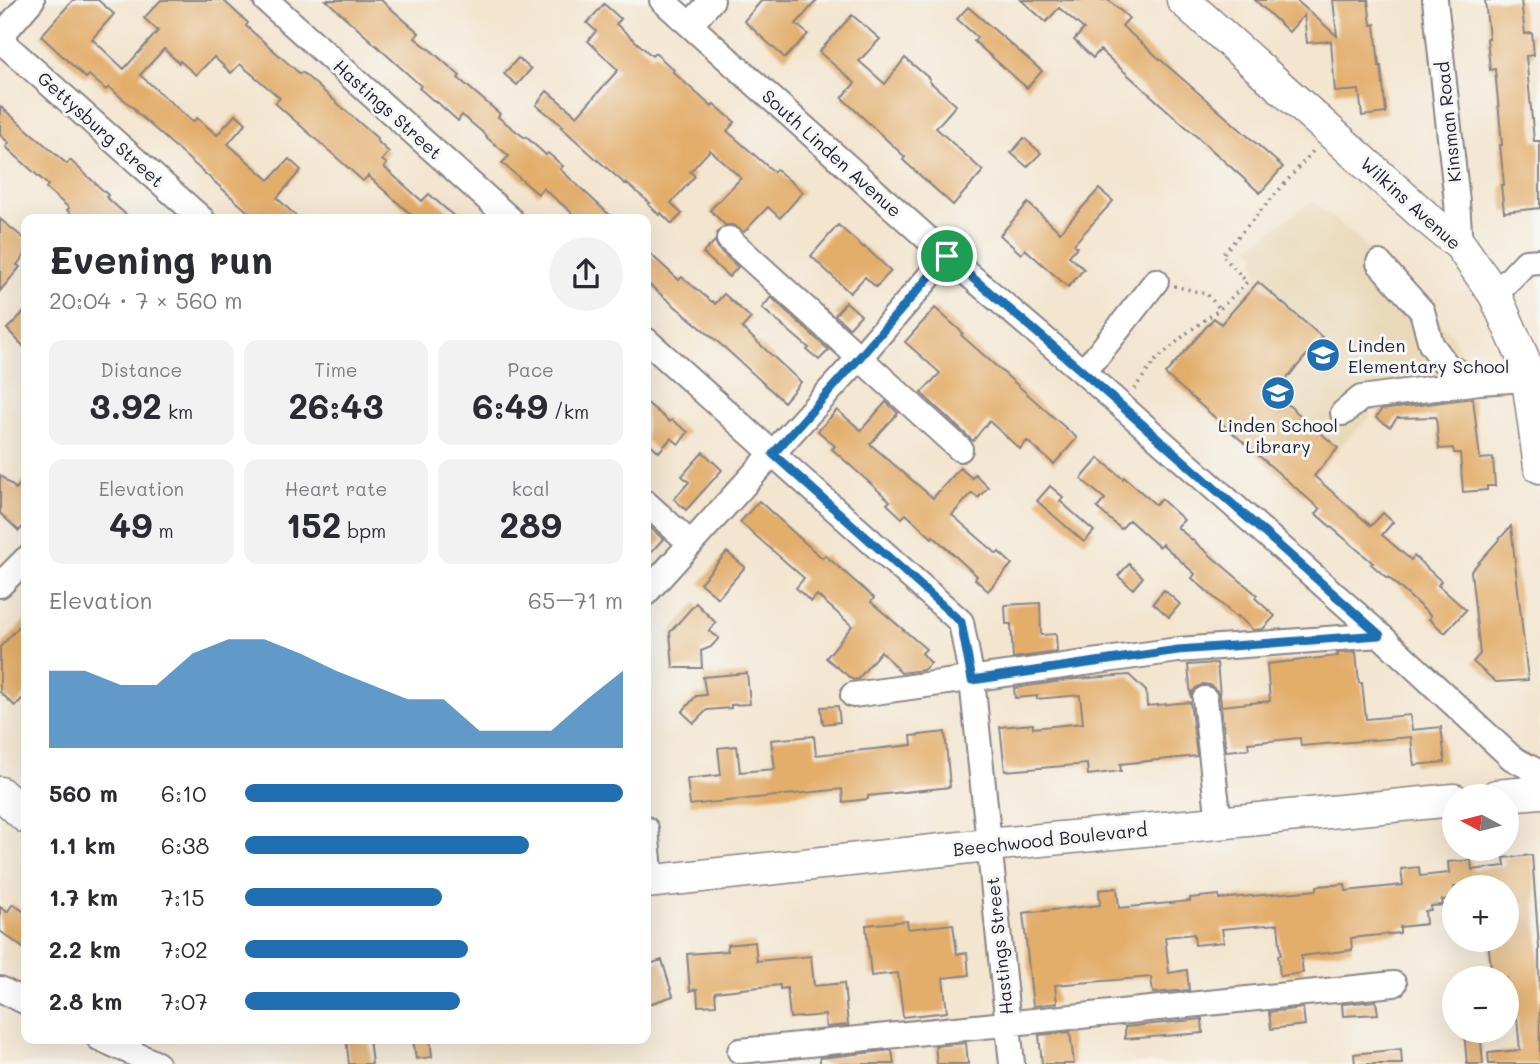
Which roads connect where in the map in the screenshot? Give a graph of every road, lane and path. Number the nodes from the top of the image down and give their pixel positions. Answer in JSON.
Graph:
{"nodes":[{"id":1,"x":32,"y":0,"type":"edge"},
{"id":2,"x":266,"y":0,"type":"edge"},
{"id":3,"x":662,"y":0,"type":"edge"},
{"id":4,"x":712,"y":0,"type":"edge"},
{"id":5,"x":1183,"y":0,"type":"edge"},
{"id":6,"x":1435,"y":0,"type":"edge"},
{"id":7,"x":690,"y":25,"type":"junction"},
{"id":8,"x":0,"y":38,"type":"edge"},
{"id":9,"x":1314,"y":150,"type":"dead end"},
{"id":10,"x":196,"y":214,"type":"edge"},
{"id":11,"x":504,"y":214,"type":"edge"},
{"id":12,"x":729,"y":239,"type":"dead end"},
{"id":13,"x":1460,"y":245,"type":"junction"},
{"id":14,"x":947,"y":256,"type":"junction"},
{"id":15,"x":1540,"y":261,"type":"edge"},
{"id":16,"x":1379,"y":263,"type":"dead end"},
{"id":17,"x":1156,"y":281,"type":"joint"},
{"id":18,"x":1495,"y":295,"type":"junction"},
{"id":19,"x":1220,"y":309,"type":"junction"},
{"id":20,"x":651,"y":344,"type":"edge"},
{"id":21,"x":860,"y":357,"type":"junction"},
{"id":22,"x":1082,"y":371,"type":"junction"},
{"id":23,"x":1528,"y":379,"type":"junction"},
{"id":24,"x":1479,"y":382,"type":"junction"},
{"id":25,"x":1131,"y":394,"type":"dead end"},
{"id":26,"x":1343,"y":413,"type":"dead end"},
{"id":27,"x":960,"y":449,"type":"dead end"},
{"id":28,"x":773,"y":454,"type":"junction"},
{"id":29,"x":1540,"y":467,"type":"edge"},
{"id":30,"x":651,"y":508,"type":"edge"},
{"id":31,"x":691,"y":544,"type":"junction"},
{"id":32,"x":21,"y":564,"type":"edge"},
{"id":33,"x":0,"y":584,"type":"edge"},
{"id":34,"x":651,"y":588,"type":"edge"},
{"id":35,"x":1380,"y":635,"type":"junction"},
{"id":36,"x":972,"y":680,"type":"junction"},
{"id":37,"x":853,"y":695,"type":"dead end"},
{"id":38,"x":1205,"y":699,"type":"dead end"},
{"id":39,"x":1540,"y":773,"type":"edge"},
{"id":40,"x":1540,"y":792,"type":"edge"},
{"id":41,"x":0,"y":793,"type":"edge"},
{"id":42,"x":1519,"y":794,"type":"edge"},
{"id":43,"x":1442,"y":801,"type":"edge"},
{"id":44,"x":21,"y":812,"type":"edge"},
{"id":45,"x":1219,"y":823,"type":"junction"},
{"id":46,"x":988,"y":845,"type":"junction"},
{"id":47,"x":651,"y":881,"type":"edge"},
{"id":48,"x":1394,"y":984,"type":"dead end"},
{"id":49,"x":0,"y":989,"type":"edge"},
{"id":50,"x":21,"y":1000,"type":"edge"},
{"id":51,"x":1007,"y":1024,"type":"junction"},
{"id":52,"x":112,"y":1044,"type":"edge"},
{"id":53,"x":740,"y":1051,"type":"dead end"},
{"id":54,"x":157,"y":1064,"type":"edge"},
{"id":55,"x":1012,"y":1064,"type":"edge"}],
"edges":[{"from":1,"to":8,"type":"street"},
{"from":2,"to":11,"type":"street","name":"Hastings Street"},
{"from":3,"to":7,"type":"street","name":"South Linden Avenue"},
{"from":4,"to":7,"type":"street"},
{"from":5,"to":13,"type":"main road","name":"Wilkins Avenue"},
{"from":6,"to":13,"type":"street","name":"Kinsman Road"},
{"from":7,"to":14,"type":"street","name":"South Linden Avenue"},
{"from":8,"to":10,"type":"street","name":"Gettysburg Street"},
{"from":9,"to":19,"type":"path"},
{"from":12,"to":21,"type":"street"},
{"from":13,"to":18,"type":"main road","name":"Wilkins Avenue"},
{"from":14,"to":21,"type":"street"},
{"from":14,"to":22,"type":"street","name":"South Linden Avenue"},
{"from":15,"to":18,"type":"street"},
{"from":16,"to":24,"type":"street"},
{"from":17,"to":19,"type":"path"},
{"from":17,"to":22,"type":"street"},
{"from":18,"to":23,"type":"main road","name":"Wilkins Avenue"},
{"from":19,"to":25,"type":"path"},
{"from":20,"to":28,"type":"street","name":"Hastings Street"},
{"from":21,"to":27,"type":"street"},
{"from":21,"to":28,"type":"street"},
{"from":22,"to":35,"type":"street","name":"South Linden Avenue"},
{"from":23,"to":24,"type":"street"},
{"from":23,"to":29,"type":"main road","name":"Wilkins Avenue"},
{"from":24,"to":26,"type":"street"},
{"from":28,"to":31,"type":"street"},
{"from":28,"to":36,"type":"street","name":"Hastings Street"},
{"from":30,"to":31,"type":"street"},
{"from":31,"to":34,"type":"street"},
{"from":32,"to":33,"type":"street"},
{"from":35,"to":36,"type":"street"},
{"from":35,"to":39,"type":"street","name":"South Linden Avenue"},
{"from":36,"to":37,"type":"street"},
{"from":36,"to":46,"type":"street","name":"Hastings Street"},
{"from":38,"to":45,"type":"street"},
{"from":40,"to":42,"type":"main road"},
{"from":41,"to":44,"type":"main road"},
{"from":43,"to":45,"type":"main road","name":"Beechwood Boulevard"},
{"from":45,"to":46,"type":"main road","name":"Beechwood Boulevard"},
{"from":46,"to":47,"type":"main road","name":"Beechwood Boulevard"},
{"from":46,"to":51,"type":"street","name":"Hastings Street"},
{"from":48,"to":51,"type":"street"},
{"from":49,"to":50,"type":"street"},
{"from":51,"to":53,"type":"street"},
{"from":51,"to":55,"type":"street","name":"Hastings Street"},
{"from":52,"to":54,"type":"street"}]}
